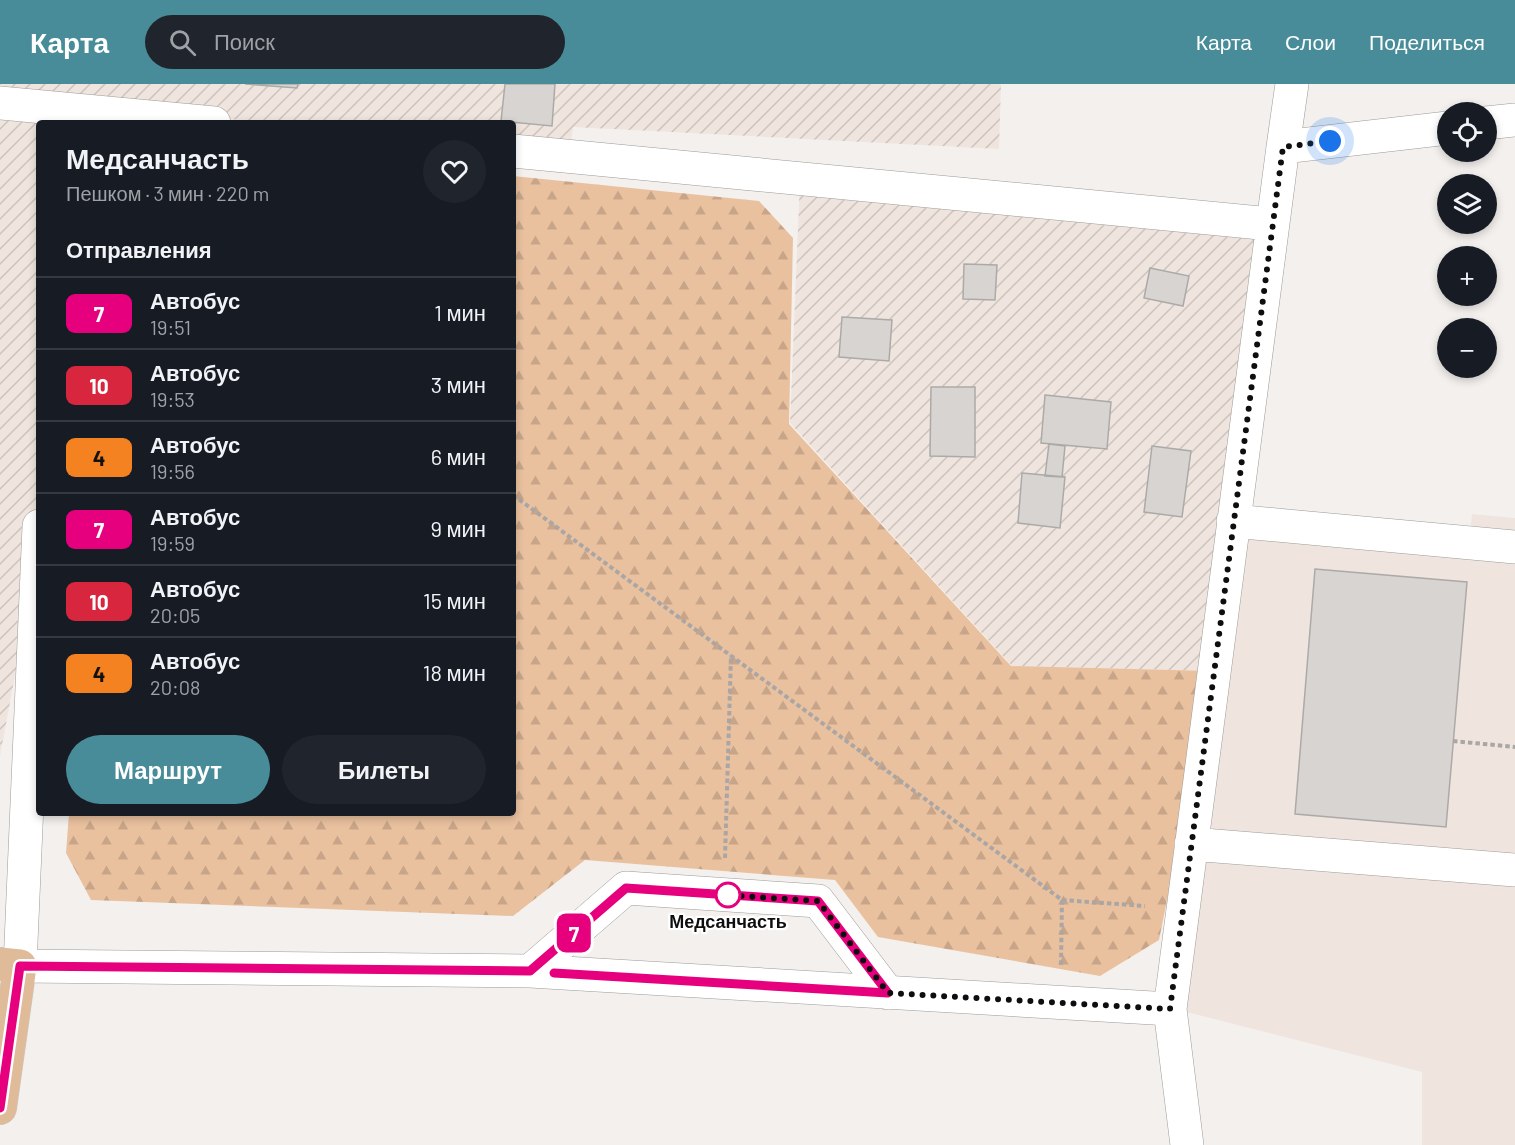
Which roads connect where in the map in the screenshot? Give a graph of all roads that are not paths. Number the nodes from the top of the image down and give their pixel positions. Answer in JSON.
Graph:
{"nodes":[{"id":1,"x":1292,"y":84,"type":"edge"},
{"id":2,"x":0,"y":102,"type":"edge"},
{"id":3,"x":57,"y":116,"type":"edge"},
{"id":4,"x":147,"y":120,"type":"edge"},
{"id":5,"x":1515,"y":120,"type":"edge"},
{"id":6,"x":1497,"y":122,"type":"edge"},
{"id":7,"x":1437,"y":129,"type":"edge"},
{"id":8,"x":1283,"y":147,"type":"junction"},
{"id":9,"x":516,"y":152,"type":"edge"},
{"id":10,"x":1271,"y":224,"type":"junction"},
{"id":11,"x":1233,"y":521,"type":"junction"},
{"id":12,"x":1515,"y":548,"type":"edge"},
{"id":13,"x":36,"y":571,"type":"edge"},
{"id":14,"x":1191,"y":844,"type":"junction"},
{"id":15,"x":1515,"y":870,"type":"edge"},
{"id":16,"x":10,"y":965,"type":"edge"},
{"id":17,"x":530,"y":971,"type":"junction"},
{"id":18,"x":888,"y":993,"type":"junction"},
{"id":19,"x":1170,"y":1009,"type":"junction"},
{"id":20,"x":0,"y":1108,"type":"edge"},
{"id":21,"x":1187,"y":1145,"type":"edge"}],
"edges":[{"from":1,"to":8,"type":"street"},
{"from":2,"to":3,"type":"street"},
{"from":3,"to":4,"type":"street"},
{"from":5,"to":6,"type":"street"},
{"from":7,"to":8,"type":"street"},
{"from":8,"to":10,"type":"street"},
{"from":9,"to":10,"type":"street"},
{"from":10,"to":11,"type":"street"},
{"from":11,"to":12,"type":"street"},
{"from":11,"to":14,"type":"street"},
{"from":13,"to":16,"type":"street"},
{"from":14,"to":15,"type":"street"},
{"from":14,"to":19,"type":"street"},
{"from":16,"to":17,"type":"street"},
{"from":16,"to":20,"type":"main road"},
{"from":17,"to":18,"type":"street"},
{"from":17,"to":18,"type":"street"},
{"from":18,"to":19,"type":"street"},
{"from":19,"to":21,"type":"street"}]}
